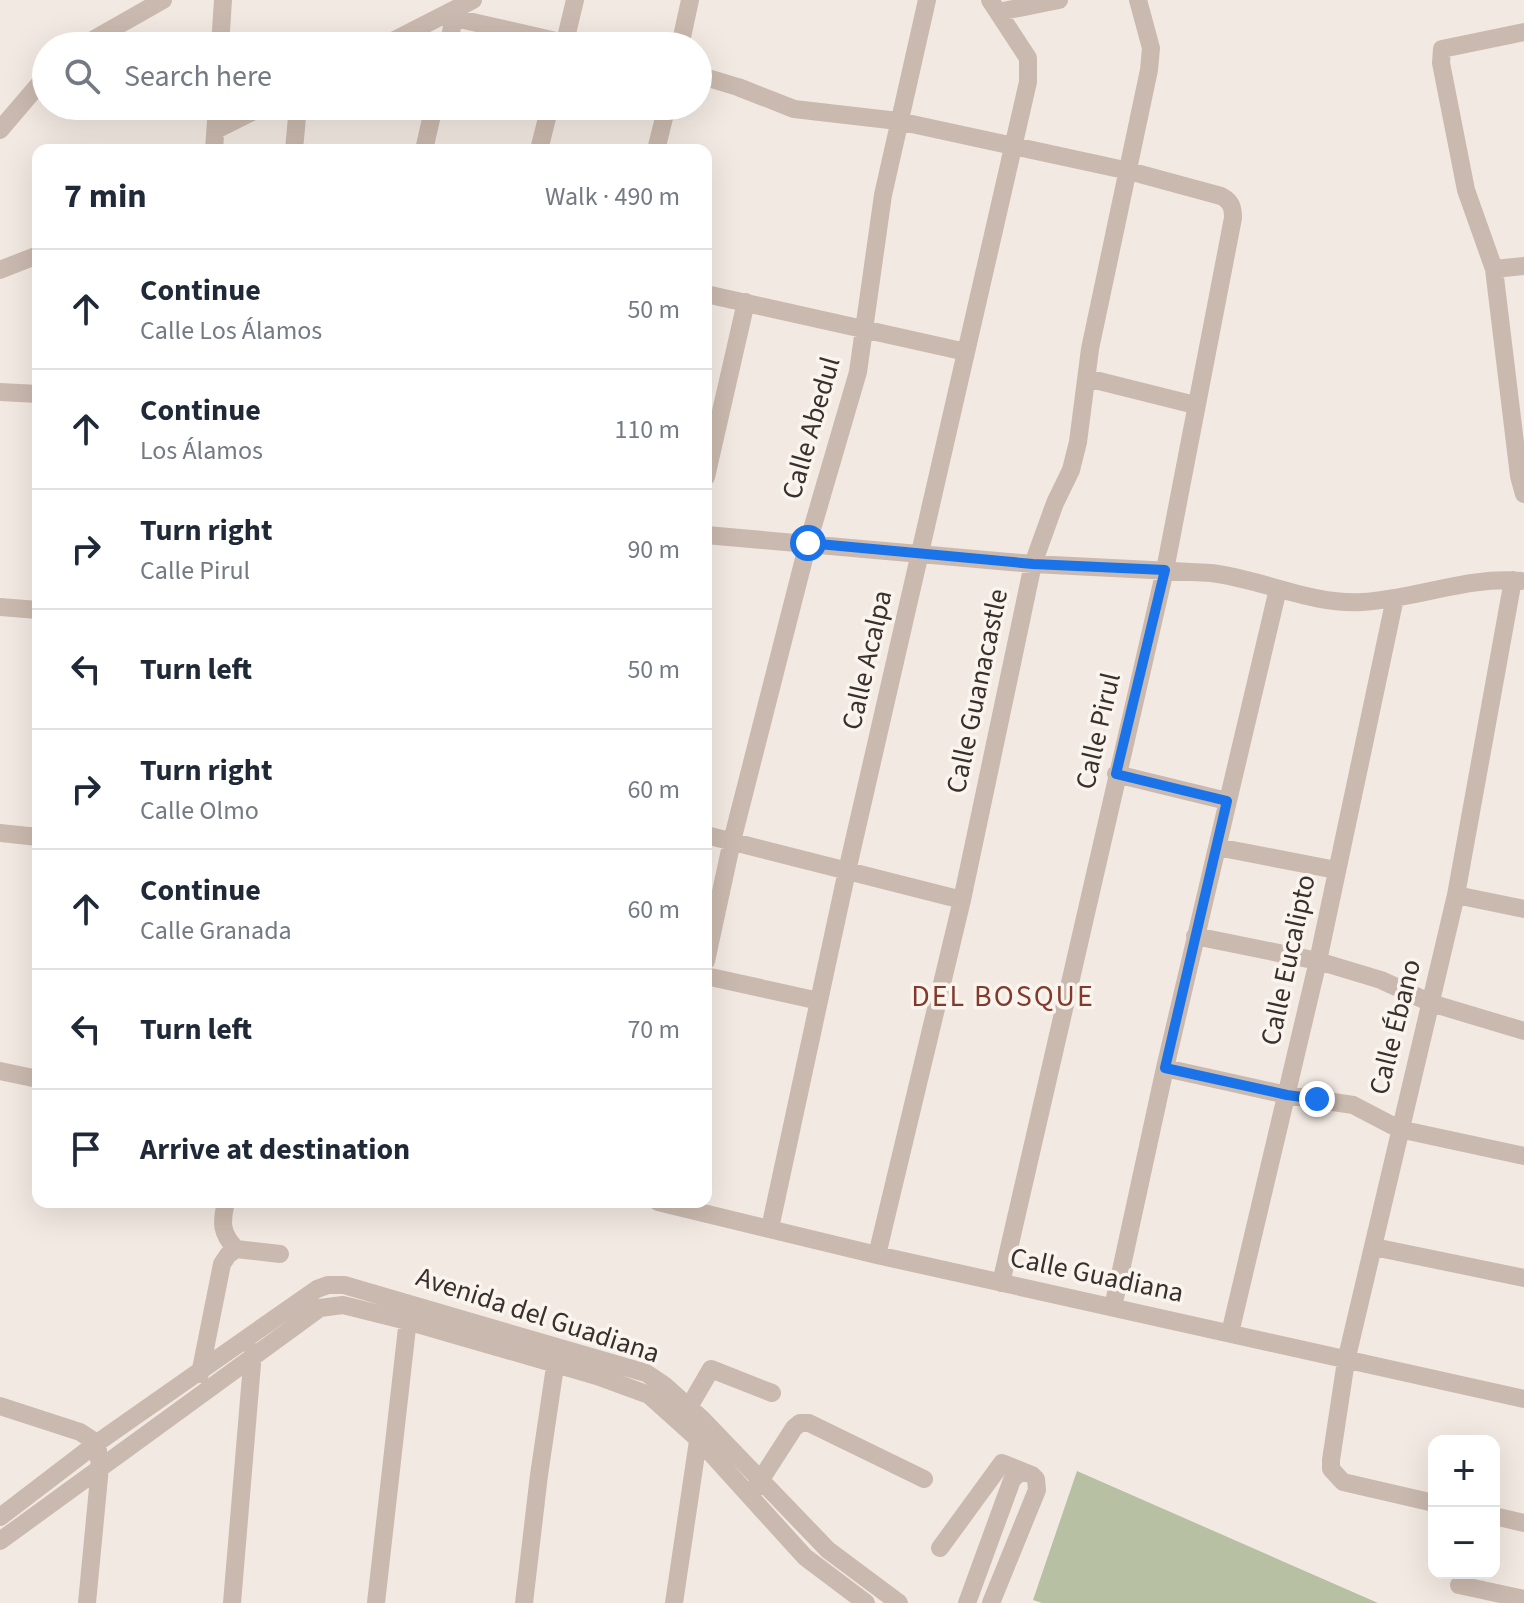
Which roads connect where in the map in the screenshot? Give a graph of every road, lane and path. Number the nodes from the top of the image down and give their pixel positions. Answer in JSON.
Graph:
{"nodes":[{"id":1,"x":163,"y":0,"type":"edge"},
{"id":2,"x":223,"y":0,"type":"edge"},
{"id":3,"x":473,"y":0,"type":"edge"},
{"id":4,"x":575,"y":0,"type":"edge"},
{"id":5,"x":690,"y":0,"type":"edge"},
{"id":6,"x":927,"y":0,"type":"edge"},
{"id":7,"x":1059,"y":0,"type":"edge"},
{"id":8,"x":1138,"y":0,"type":"edge"},
{"id":9,"x":994,"y":6,"type":"edge"},
{"id":10,"x":456,"y":14,"type":"junction"},
{"id":11,"x":107,"y":32,"type":"edge"},
{"id":12,"x":221,"y":32,"type":"edge"},
{"id":13,"x":415,"y":32,"type":"edge"},
{"id":14,"x":452,"y":32,"type":"edge"},
{"id":15,"x":522,"y":32,"type":"edge"},
{"id":16,"x":571,"y":32,"type":"edge"},
{"id":17,"x":683,"y":32,"type":"edge"},
{"id":18,"x":1524,"y":32,"type":"edge"},
{"id":19,"x":712,"y":79,"type":"edge"},
{"id":20,"x":32,"y":92,"type":"edge"},
{"id":21,"x":216,"y":120,"type":"edge"},
{"id":22,"x":236,"y":120,"type":"edge"},
{"id":23,"x":297,"y":120,"type":"edge"},
{"id":24,"x":431,"y":120,"type":"edge"},
{"id":25,"x":546,"y":120,"type":"edge"},
{"id":26,"x":664,"y":120,"type":"edge"},
{"id":27,"x":898,"y":121,"type":"junction"},
{"id":28,"x":0,"y":130,"type":"edge"},
{"id":29,"x":216,"y":130,"type":"junction"},
{"id":30,"x":215,"y":144,"type":"edge"},
{"id":31,"x":295,"y":144,"type":"edge"},
{"id":32,"x":425,"y":144,"type":"edge"},
{"id":33,"x":540,"y":144,"type":"edge"},
{"id":34,"x":658,"y":144,"type":"edge"},
{"id":35,"x":1015,"y":145,"type":"junction"},
{"id":36,"x":1129,"y":171,"type":"junction"},
{"id":37,"x":32,"y":257,"type":"edge"},
{"id":38,"x":1524,"y":266,"type":"edge"},
{"id":39,"x":1494,"y":269,"type":"junction"},
{"id":40,"x":0,"y":270,"type":"edge"},
{"id":41,"x":712,"y":295,"type":"edge"},
{"id":42,"x":746,"y":302,"type":"junction"},
{"id":43,"x":863,"y":329,"type":"junction"},
{"id":44,"x":966,"y":352,"type":"junction"},
{"id":45,"x":1087,"y":378,"type":"junction"},
{"id":46,"x":1516,"y":389,"type":"edge"},
{"id":47,"x":0,"y":392,"type":"edge"},
{"id":48,"x":32,"y":394,"type":"edge"},
{"id":49,"x":1195,"y":405,"type":"junction"},
{"id":50,"x":712,"y":451,"type":"edge"},
{"id":51,"x":1524,"y":494,"type":"edge"},
{"id":52,"x":712,"y":535,"type":"edge"},
{"id":53,"x":808,"y":543,"type":"junction"},
{"id":54,"x":919,"y":555,"type":"junction"},
{"id":55,"x":1033,"y":564,"type":"junction"},
{"id":56,"x":1165,"y":570,"type":"junction"},
{"id":57,"x":1518,"y":581,"type":"edge"},
{"id":58,"x":1278,"y":589,"type":"junction"},
{"id":59,"x":1395,"y":598,"type":"junction"},
{"id":60,"x":0,"y":607,"type":"edge"},
{"id":61,"x":32,"y":610,"type":"edge"},
{"id":62,"x":1116,"y":774,"type":"junction"},
{"id":63,"x":1227,"y":801,"type":"junction"},
{"id":64,"x":0,"y":833,"type":"edge"},
{"id":65,"x":32,"y":836,"type":"edge"},
{"id":66,"x":712,"y":836,"type":"edge"},
{"id":67,"x":732,"y":841,"type":"junction"},
{"id":68,"x":1217,"y":847,"type":"junction"},
{"id":69,"x":1336,"y":870,"type":"junction"},
{"id":70,"x":847,"y":871,"type":"junction"},
{"id":71,"x":1456,"y":895,"type":"junction"},
{"id":72,"x":962,"y":900,"type":"junction"},
{"id":73,"x":1524,"y":909,"type":"edge"},
{"id":74,"x":712,"y":933,"type":"edge"},
{"id":75,"x":1195,"y":936,"type":"junction"},
{"id":76,"x":1318,"y":961,"type":"junction"},
{"id":77,"x":712,"y":977,"type":"edge"},
{"id":78,"x":819,"y":1001,"type":"junction"},
{"id":79,"x":1431,"y":1003,"type":"junction"},
{"id":80,"x":1524,"y":1031,"type":"edge"},
{"id":81,"x":1165,"y":1068,"type":"junction"},
{"id":82,"x":0,"y":1071,"type":"edge"},
{"id":83,"x":32,"y":1078,"type":"edge"},
{"id":84,"x":1287,"y":1095,"type":"junction"},
{"id":85,"x":1399,"y":1129,"type":"junction"},
{"id":86,"x":1524,"y":1156,"type":"edge"},
{"id":87,"x":225,"y":1208,"type":"edge"},
{"id":88,"x":684,"y":1208,"type":"edge"},
{"id":89,"x":770,"y":1228,"type":"junction"},
{"id":90,"x":1374,"y":1247,"type":"junction"},
{"id":91,"x":236,"y":1249,"type":"junction"},
{"id":92,"x":280,"y":1254,"type":"dead end"},
{"id":93,"x":877,"y":1255,"type":"junction"},
{"id":94,"x":1524,"y":1278,"type":"edge"},
{"id":95,"x":1001,"y":1283,"type":"junction"},
{"id":96,"x":1113,"y":1307,"type":"junction"},
{"id":97,"x":409,"y":1312,"type":"junction"},
{"id":98,"x":253,"y":1333,"type":"junction"},
{"id":99,"x":1230,"y":1333,"type":"junction"},
{"id":100,"x":556,"y":1356,"type":"junction"},
{"id":101,"x":253,"y":1358,"type":"junction"},
{"id":102,"x":1346,"y":1361,"type":"junction"},
{"id":103,"x":200,"y":1371,"type":"junction"},
{"id":104,"x":772,"y":1393,"type":"dead end"},
{"id":105,"x":198,"y":1397,"type":"junction"},
{"id":106,"x":1524,"y":1399,"type":"edge"},
{"id":107,"x":0,"y":1406,"type":"edge"},
{"id":108,"x":695,"y":1413,"type":"junction"},
{"id":109,"x":698,"y":1439,"type":"junction"},
{"id":110,"x":97,"y":1443,"type":"junction"},
{"id":111,"x":100,"y":1467,"type":"junction"},
{"id":112,"x":1027,"y":1473,"type":"junction"},
{"id":113,"x":924,"y":1479,"type":"dead end"},
{"id":114,"x":755,"y":1488,"type":"junction"},
{"id":115,"x":1428,"y":1502,"type":"edge"},
{"id":116,"x":0,"y":1517,"type":"edge"},
{"id":117,"x":1500,"y":1517,"type":"edge"},
{"id":118,"x":1524,"y":1523,"type":"edge"},
{"id":119,"x":0,"y":1541,"type":"edge"},
{"id":120,"x":940,"y":1548,"type":"dead end"},
{"id":121,"x":1459,"y":1585,"type":"dead end"},
{"id":122,"x":969,"y":1597,"type":"edge"},
{"id":123,"x":1524,"y":1599,"type":"edge"},
{"id":124,"x":992,"y":1601,"type":"edge"},
{"id":125,"x":87,"y":1603,"type":"edge"},
{"id":126,"x":232,"y":1603,"type":"edge"},
{"id":127,"x":376,"y":1603,"type":"edge"},
{"id":128,"x":524,"y":1603,"type":"edge"},
{"id":129,"x":674,"y":1603,"type":"edge"},
{"id":130,"x":866,"y":1603,"type":"edge"},
{"id":131,"x":899,"y":1603,"type":"edge"}],
"edges":[{"from":1,"to":11,"type":"street"},
{"from":2,"to":12,"type":"street"},
{"from":3,"to":10,"type":"street"},
{"from":4,"to":16,"type":"street"},
{"from":5,"to":17,"type":"street"},
{"from":6,"to":27,"type":"street","name":"Calle Abedul"},
{"from":7,"to":9,"type":"street"},
{"from":8,"to":36,"type":"street","name":"Calle Guanacastle"},
{"from":9,"to":35,"type":"street","name":"Calle Acalpa"},
{"from":10,"to":13,"type":"street"},
{"from":10,"to":14,"type":"street"},
{"from":10,"to":15,"type":"street"},
{"from":18,"to":39,"type":"street"},
{"from":19,"to":27,"type":"street"},
{"from":20,"to":28,"type":"street"},
{"from":21,"to":29,"type":"street"},
{"from":22,"to":29,"type":"street"},
{"from":23,"to":31,"type":"street"},
{"from":24,"to":32,"type":"street"},
{"from":25,"to":33,"type":"street"},
{"from":26,"to":34,"type":"street"},
{"from":27,"to":35,"type":"street"},
{"from":27,"to":43,"type":"street","name":"Calle Abedul"},
{"from":29,"to":30,"type":"street"},
{"from":35,"to":36,"type":"street"},
{"from":35,"to":44,"type":"street","name":"Calle Acalpa"},
{"from":36,"to":45,"type":"street","name":"Calle Guanacastle"},
{"from":36,"to":49,"type":"street","name":"Calle Pirul"},
{"from":37,"to":40,"type":"street"},
{"from":38,"to":39,"type":"street"},
{"from":39,"to":46,"type":"street"},
{"from":41,"to":42,"type":"street"},
{"from":42,"to":43,"type":"street"},
{"from":42,"to":50,"type":"street"},
{"from":43,"to":44,"type":"street"},
{"from":43,"to":53,"type":"street","name":"Calle Abedul"},
{"from":44,"to":54,"type":"street","name":"Calle Acalpa"},
{"from":45,"to":49,"type":"street"},
{"from":45,"to":55,"type":"street","name":"Calle Guanacastle"},
{"from":46,"to":51,"type":"street"},
{"from":47,"to":48,"type":"street"},
{"from":49,"to":56,"type":"street","name":"Calle Pirul"},
{"from":52,"to":53,"type":"street"},
{"from":53,"to":54,"type":"street"},
{"from":53,"to":67,"type":"street","name":"Calle Abedul"},
{"from":54,"to":55,"type":"street"},
{"from":54,"to":70,"type":"street","name":"Calle Acalpa"},
{"from":55,"to":56,"type":"street"},
{"from":55,"to":72,"type":"street","name":"Calle Guanacastle"},
{"from":56,"to":58,"type":"street"},
{"from":56,"to":62,"type":"street","name":"Calle Pirul"},
{"from":57,"to":59,"type":"street"},
{"from":57,"to":71,"type":"street","name":"Calle Ébano"},
{"from":58,"to":59,"type":"street"},
{"from":58,"to":63,"type":"street"},
{"from":59,"to":69,"type":"street","name":"Calle Eucalipto"},
{"from":60,"to":61,"type":"street"},
{"from":62,"to":63,"type":"street"},
{"from":62,"to":95,"type":"street","name":"Calle Pirul"},
{"from":63,"to":68,"type":"street"},
{"from":64,"to":65,"type":"street"},
{"from":66,"to":67,"type":"street"},
{"from":67,"to":70,"type":"street"},
{"from":67,"to":74,"type":"street","name":"Calle Abedul"},
{"from":68,"to":69,"type":"street"},
{"from":68,"to":75,"type":"street"},
{"from":69,"to":76,"type":"street","name":"Calle Eucalipto"},
{"from":70,"to":72,"type":"street"},
{"from":70,"to":78,"type":"street","name":"Calle Acalpa"},
{"from":71,"to":73,"type":"street"},
{"from":71,"to":79,"type":"street","name":"Calle Ébano"},
{"from":72,"to":93,"type":"street","name":"Calle Guanacastle"},
{"from":75,"to":76,"type":"street"},
{"from":75,"to":81,"type":"street"},
{"from":76,"to":79,"type":"street"},
{"from":76,"to":84,"type":"street","name":"Calle Eucalipto"},
{"from":77,"to":78,"type":"street"},
{"from":78,"to":89,"type":"street","name":"Calle Acalpa"},
{"from":79,"to":80,"type":"street"},
{"from":79,"to":85,"type":"street","name":"Calle Ébano"},
{"from":81,"to":84,"type":"street"},
{"from":81,"to":96,"type":"street"},
{"from":82,"to":83,"type":"street"},
{"from":84,"to":85,"type":"street"},
{"from":84,"to":99,"type":"street","name":"Calle Eucalipto"},
{"from":85,"to":86,"type":"street"},
{"from":85,"to":90,"type":"street","name":"Calle Ébano"},
{"from":87,"to":91,"type":"street"},
{"from":88,"to":89,"type":"street","name":"Calle Guadiana"},
{"from":89,"to":93,"type":"street","name":"Calle Guadiana"},
{"from":90,"to":94,"type":"street"},
{"from":90,"to":102,"type":"street","name":"Calle Ébano"},
{"from":91,"to":92,"type":"street"},
{"from":91,"to":103,"type":"street"},
{"from":93,"to":95,"type":"street","name":"Calle Guadiana"},
{"from":95,"to":96,"type":"street","name":"Calle Guadiana"},
{"from":96,"to":99,"type":"street","name":"Calle Guadiana"},
{"from":97,"to":98,"type":"street","name":"Avenida del Guadiana"},
{"from":97,"to":100,"type":"street","name":"Avenida del Guadiana"},
{"from":97,"to":101,"type":"street","name":"Avenida del Guadiana"},
{"from":97,"to":127,"type":"street"},
{"from":98,"to":101,"type":"street"},
{"from":98,"to":103,"type":"street"},
{"from":99,"to":102,"type":"street","name":"Calle Guadiana"},
{"from":100,"to":108,"type":"street","name":"Avenida del Guadiana"},
{"from":100,"to":109,"type":"street","name":"Avenida del Guadiana"},
{"from":100,"to":128,"type":"street"},
{"from":101,"to":105,"type":"street"},
{"from":101,"to":126,"type":"street"},
{"from":102,"to":106,"type":"street","name":"Calle Guadiana"},
{"from":102,"to":115,"type":"street","name":"Calle Ébano"},
{"from":103,"to":105,"type":"street"},
{"from":103,"to":110,"type":"street"},
{"from":104,"to":108,"type":"street"},
{"from":105,"to":111,"type":"street"},
{"from":107,"to":110,"type":"street"},
{"from":108,"to":109,"type":"street"},
{"from":108,"to":114,"type":"street","name":"Avenida del Guadiana"},
{"from":109,"to":114,"type":"street","name":"Avenida del Guadiana"},
{"from":109,"to":129,"type":"street"},
{"from":110,"to":111,"type":"street"},
{"from":110,"to":116,"type":"street"},
{"from":111,"to":119,"type":"street"},
{"from":111,"to":125,"type":"street"},
{"from":112,"to":120,"type":"street"},
{"from":112,"to":122,"type":"street"},
{"from":112,"to":124,"type":"street"},
{"from":113,"to":114,"type":"street"},
{"from":114,"to":130,"type":"street","name":"Avenida del Guadiana"},
{"from":114,"to":131,"type":"street","name":"Avenida del Guadiana"},
{"from":117,"to":118,"type":"street"},
{"from":121,"to":123,"type":"street"},
{"from":122,"to":124,"type":"street"}]}
